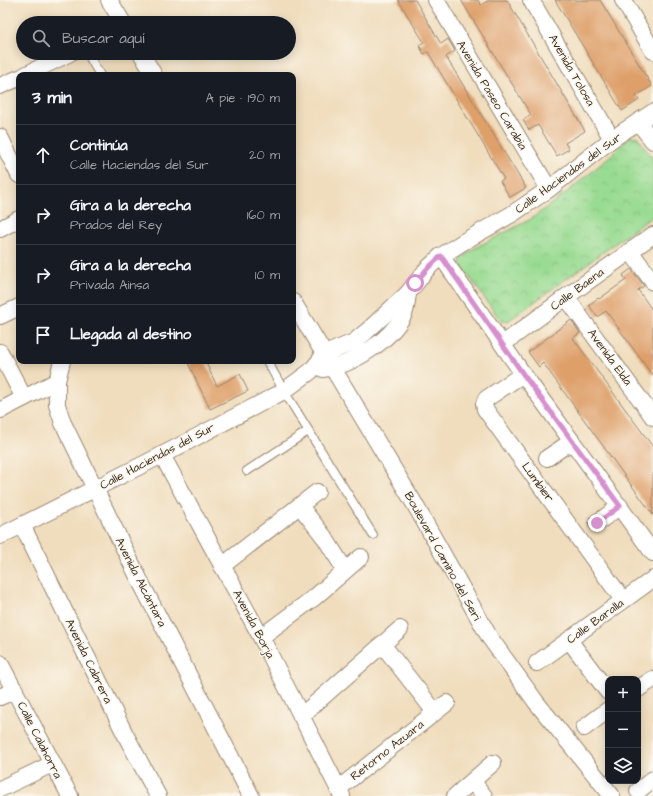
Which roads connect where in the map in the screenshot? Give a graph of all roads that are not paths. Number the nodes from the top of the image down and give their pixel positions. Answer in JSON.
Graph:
{"nodes":[{"id":1,"x":109,"y":0,"type":"edge"},
{"id":2,"x":436,"y":0,"type":"edge"},
{"id":3,"x":531,"y":0,"type":"edge"},
{"id":4,"x":623,"y":0,"type":"edge"},
{"id":5,"x":117,"y":16,"type":"edge"},
{"id":6,"x":653,"y":51,"type":"edge"},
{"id":7,"x":56,"y":60,"type":"edge"},
{"id":8,"x":92,"y":60,"type":"edge"},
{"id":9,"x":145,"y":60,"type":"edge"},
{"id":10,"x":31,"y":72,"type":"edge"},
{"id":11,"x":98,"y":72,"type":"edge"},
{"id":12,"x":152,"y":72,"type":"edge"},
{"id":13,"x":16,"y":79,"type":"edge"},
{"id":14,"x":0,"y":86,"type":"edge"},
{"id":15,"x":653,"y":112,"type":"edge"},
{"id":16,"x":638,"y":122,"type":"junction"},
{"id":17,"x":0,"y":138,"type":"edge"},
{"id":18,"x":612,"y":139,"type":"junction"},
{"id":19,"x":653,"y":141,"type":"edge"},
{"id":20,"x":16,"y":170,"type":"edge"},
{"id":21,"x":549,"y":189,"type":"junction"},
{"id":22,"x":16,"y":221,"type":"edge"},
{"id":23,"x":0,"y":229,"type":"edge"},
{"id":24,"x":653,"y":235,"type":"edge"},
{"id":25,"x":630,"y":251,"type":"junction"},
{"id":26,"x":441,"y":256,"type":"junction"},
{"id":27,"x":653,"y":282,"type":"edge"},
{"id":28,"x":566,"y":297,"type":"junction"},
{"id":29,"x":296,"y":307,"type":"edge"},
{"id":30,"x":16,"y":308,"type":"edge"},
{"id":31,"x":0,"y":316,"type":"edge"},
{"id":32,"x":503,"y":344,"type":"junction"},
{"id":33,"x":0,"y":352,"type":"edge"},
{"id":34,"x":329,"y":361,"type":"junction"},
{"id":35,"x":61,"y":364,"type":"edge"},
{"id":36,"x":269,"y":364,"type":"edge"},
{"id":37,"x":523,"y":374,"type":"junction"},
{"id":38,"x":57,"y":381,"type":"junction"},
{"id":39,"x":284,"y":391,"type":"junction"},
{"id":40,"x":24,"y":398,"type":"junction"},
{"id":41,"x":1,"y":410,"type":"edge"},
{"id":42,"x":653,"y":417,"type":"edge"},
{"id":43,"x":308,"y":431,"type":"junction"},
{"id":44,"x":572,"y":441,"type":"junction"},
{"id":45,"x":162,"y":454,"type":"junction"},
{"id":46,"x":547,"y":458,"type":"dead end"},
{"id":47,"x":247,"y":471,"type":"dead end"},
{"id":48,"x":94,"y":489,"type":"junction"},
{"id":49,"x":317,"y":492,"type":"dead end"},
{"id":50,"x":300,"y":506,"type":"junction"},
{"id":51,"x":620,"y":506,"type":"junction"},
{"id":52,"x":597,"y":523,"type":"dead end"},
{"id":53,"x":22,"y":525,"type":"junction"},
{"id":54,"x":1,"y":533,"type":"edge"},
{"id":55,"x":373,"y":535,"type":"dead end"},
{"id":56,"x":653,"y":553,"type":"edge"},
{"id":57,"x":361,"y":557,"type":"dead end"},
{"id":58,"x":222,"y":566,"type":"junction"},
{"id":59,"x":345,"y":570,"type":"junction"},
{"id":60,"x":653,"y":579,"type":"edge"},
{"id":61,"x":624,"y":600,"type":"junction"},
{"id":62,"x":400,"y":629,"type":"dead end"},
{"id":63,"x":261,"y":637,"type":"junction"},
{"id":64,"x":569,"y":640,"type":"junction"},
{"id":65,"x":382,"y":644,"type":"junction"},
{"id":66,"x":0,"y":662,"type":"edge"},
{"id":67,"x":537,"y":663,"type":"dead end"},
{"id":68,"x":653,"y":679,"type":"edge"},
{"id":69,"x":641,"y":687,"type":"edge"},
{"id":70,"x":605,"y":688,"type":"edge"},
{"id":71,"x":15,"y":690,"type":"junction"},
{"id":72,"x":0,"y":697,"type":"edge"},
{"id":73,"x":605,"y":712,"type":"edge"},
{"id":74,"x":301,"y":716,"type":"junction"},
{"id":75,"x":584,"y":728,"type":"dead end"},
{"id":76,"x":493,"y":763,"type":"dead end"},
{"id":77,"x":52,"y":764,"type":"junction"},
{"id":78,"x":653,"y":779,"type":"edge"},
{"id":79,"x":473,"y":782,"type":"junction"},
{"id":80,"x":0,"y":789,"type":"edge"},
{"id":81,"x":638,"y":791,"type":"dead end"},
{"id":82,"x":340,"y":792,"type":"edge"},
{"id":83,"x":70,"y":796,"type":"edge"},
{"id":84,"x":158,"y":796,"type":"edge"},
{"id":85,"x":251,"y":796,"type":"edge"},
{"id":86,"x":455,"y":796,"type":"edge"},
{"id":87,"x":484,"y":796,"type":"edge"},
{"id":88,"x":612,"y":796,"type":"edge"}],
"edges":[{"from":1,"to":5,"type":"street"},
{"from":2,"to":21,"type":"street","name":"Avenida Paseo Carabia"},
{"from":3,"to":18,"type":"street","name":"Avenida Tolosa"},
{"from":4,"to":6,"type":"street"},
{"from":7,"to":10,"type":"street"},
{"from":8,"to":11,"type":"lane"},
{"from":9,"to":12,"type":"street"},
{"from":13,"to":14,"type":"street"},
{"from":15,"to":16,"type":"street","name":"Calle Haciendas del Sur"},
{"from":16,"to":18,"type":"street","name":"Calle Haciendas del Sur"},
{"from":16,"to":19,"type":"street"},
{"from":17,"to":20,"type":"street"},
{"from":18,"to":21,"type":"street","name":"Calle Haciendas del Sur"},
{"from":21,"to":26,"type":"street","name":"Calle Haciendas del Sur"},
{"from":22,"to":23,"type":"street"},
{"from":24,"to":25,"type":"street","name":"Calle Baena"},
{"from":25,"to":27,"type":"street"},
{"from":25,"to":28,"type":"street","name":"Calle Baena"},
{"from":26,"to":32,"type":"street"},
{"from":26,"to":34,"type":"street","name":"Calle Haciendas del Sur"},
{"from":28,"to":32,"type":"street","name":"Calle Baena"},
{"from":28,"to":42,"type":"street","name":"Avenida Elda"},
{"from":29,"to":34,"type":"street","name":"Boulevard Camino del Seri"},
{"from":30,"to":31,"type":"street"},
{"from":32,"to":37,"type":"street"},
{"from":33,"to":40,"type":"street"},
{"from":34,"to":39,"type":"street","name":"Calle Haciendas del Sur"},
{"from":34,"to":88,"type":"street","name":"Boulevard Camino del Seri"},
{"from":35,"to":38,"type":"street","name":"Avenida Alcántara"},
{"from":36,"to":39,"type":"lane"},
{"from":37,"to":44,"type":"street"},
{"from":37,"to":61,"type":"street","name":"Lumbier"},
{"from":38,"to":40,"type":"street"},
{"from":38,"to":48,"type":"street","name":"Avenida Alcántara"},
{"from":39,"to":43,"type":"lane"},
{"from":39,"to":45,"type":"street","name":"Calle Haciendas del Sur"},
{"from":40,"to":41,"type":"street"},
{"from":43,"to":47,"type":"lane"},
{"from":43,"to":55,"type":"lane"},
{"from":44,"to":46,"type":"street"},
{"from":44,"to":51,"type":"street"},
{"from":45,"to":48,"type":"street","name":"Calle Haciendas del Sur"},
{"from":45,"to":58,"type":"street","name":"Avenida Borja"},
{"from":48,"to":53,"type":"street","name":"Calle Haciendas del Sur"},
{"from":48,"to":85,"type":"street","name":"Avenida Alcántara"},
{"from":49,"to":50,"type":"street"},
{"from":50,"to":58,"type":"street"},
{"from":50,"to":59,"type":"street"},
{"from":51,"to":52,"type":"street"},
{"from":51,"to":56,"type":"street"},
{"from":53,"to":54,"type":"street","name":"Calle Haciendas del Sur"},
{"from":53,"to":84,"type":"street","name":"Avenida Cabrera"},
{"from":57,"to":59,"type":"street"},
{"from":58,"to":63,"type":"street","name":"Avenida Borja"},
{"from":59,"to":63,"type":"street"},
{"from":60,"to":61,"type":"street","name":"Calle Baralla"},
{"from":61,"to":64,"type":"street","name":"Calle Baralla"},
{"from":62,"to":65,"type":"street"},
{"from":63,"to":74,"type":"street","name":"Avenida Borja"},
{"from":64,"to":67,"type":"street","name":"Calle Baralla"},
{"from":64,"to":70,"type":"street"},
{"from":65,"to":74,"type":"street"},
{"from":65,"to":82,"type":"street","name":"Retorno Azuara"},
{"from":66,"to":71,"type":"street","name":"Calle Calahorra"},
{"from":68,"to":69,"type":"street"},
{"from":71,"to":72,"type":"street"},
{"from":71,"to":77,"type":"street","name":"Calle Calahorra"},
{"from":73,"to":75,"type":"street"},
{"from":74,"to":82,"type":"street","name":"Avenida Borja"},
{"from":76,"to":79,"type":"street"},
{"from":77,"to":80,"type":"street"},
{"from":77,"to":83,"type":"street","name":"Calle Calahorra"},
{"from":78,"to":81,"type":"street"},
{"from":79,"to":86,"type":"street"},
{"from":79,"to":87,"type":"street"}]}
